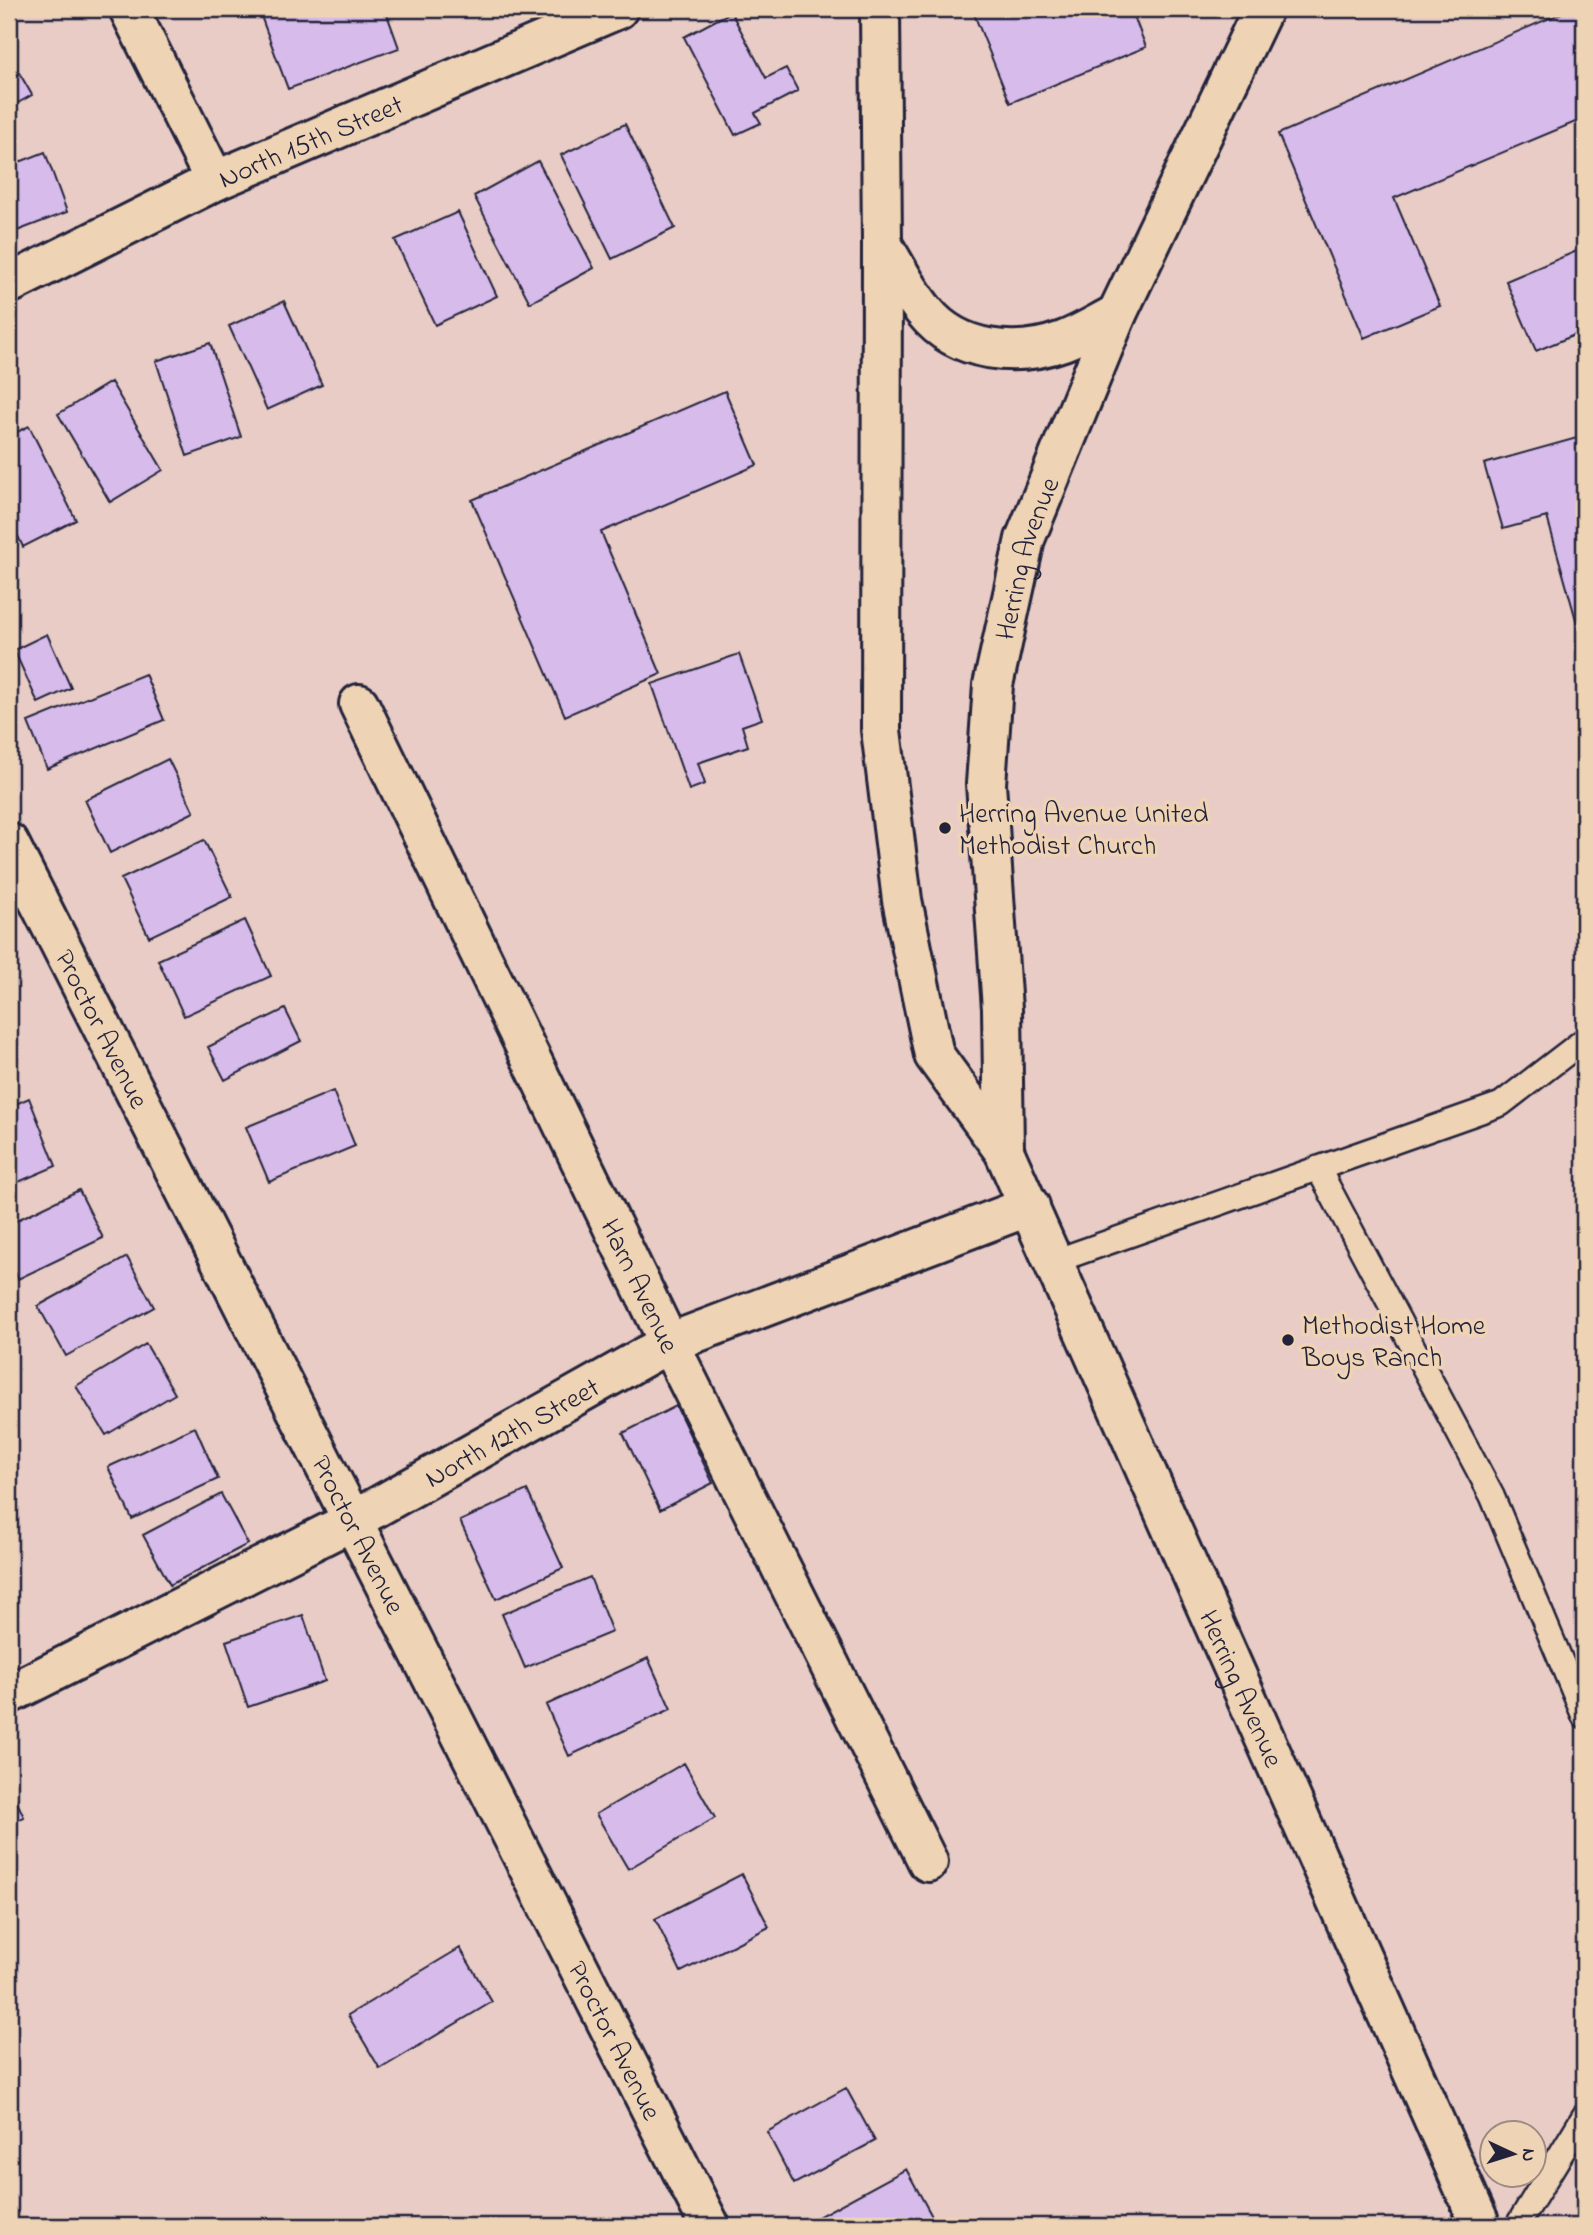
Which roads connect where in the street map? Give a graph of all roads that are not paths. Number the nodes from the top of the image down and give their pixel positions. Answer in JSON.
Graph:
{"nodes":[{"id":1,"x":129,"y":9,"type":"edge"},
{"id":2,"x":618,"y":9,"type":"edge"},
{"id":3,"x":880,"y":9,"type":"edge"},
{"id":4,"x":1263,"y":9,"type":"edge"},
{"id":5,"x":215,"y":181,"type":"junction"},
{"id":6,"x":882,"y":244,"type":"junction"},
{"id":7,"x":9,"y":284,"type":"edge"},
{"id":8,"x":1117,"y":314,"type":"junction"},
{"id":9,"x":359,"y":704,"type":"dead end"},
{"id":10,"x":9,"y":843,"type":"edge"},
{"id":11,"x":1584,"y":1040,"type":"edge"},
{"id":12,"x":1004,"y":1151,"type":"junction"},
{"id":13,"x":1318,"y":1168,"type":"junction"},
{"id":14,"x":1030,"y":1206,"type":"junction"},
{"id":15,"x":1055,"y":1261,"type":"junction"},
{"id":16,"x":669,"y":1343,"type":"junction"},
{"id":17,"x":352,"y":1521,"type":"junction"},
{"id":18,"x":9,"y":1694,"type":"edge"},
{"id":19,"x":1584,"y":1716,"type":"edge"},
{"id":20,"x":928,"y":1862,"type":"dead end"},
{"id":21,"x":1584,"y":2116,"type":"edge"},
{"id":22,"x":710,"y":2226,"type":"edge"},
{"id":23,"x":1481,"y":2226,"type":"edge"},
{"id":24,"x":1517,"y":2226,"type":"edge"}],
"edges":[{"from":1,"to":5,"type":"street"},
{"from":2,"to":5,"type":"street","name":"North 15th Street"},
{"from":3,"to":6,"type":"street","name":"Herring Avenue"},
{"from":4,"to":8,"type":"street","name":"Herring Avenue"},
{"from":5,"to":7,"type":"street","name":"North 15th Street"},
{"from":6,"to":8,"type":"street"},
{"from":6,"to":12,"type":"street","name":"Herring Avenue"},
{"from":8,"to":12,"type":"street","name":"Herring Avenue"},
{"from":9,"to":16,"type":"street","name":"Harn Avenue"},
{"from":10,"to":17,"type":"street","name":"Proctor Avenue"},
{"from":11,"to":13,"type":"lane"},
{"from":12,"to":14,"type":"street","name":"Herring Avenue"},
{"from":13,"to":15,"type":"lane"},
{"from":13,"to":19,"type":"lane"},
{"from":14,"to":15,"type":"street","name":"Herring Avenue"},
{"from":14,"to":16,"type":"street","name":"North 12th Street"},
{"from":15,"to":23,"type":"street","name":"Herring Avenue"},
{"from":16,"to":17,"type":"street","name":"North 12th Street"},
{"from":16,"to":20,"type":"street","name":"Harn Avenue"},
{"from":17,"to":18,"type":"street","name":"North 12th Street"},
{"from":17,"to":22,"type":"street","name":"Proctor Avenue"},
{"from":21,"to":24,"type":"lane"}]}
